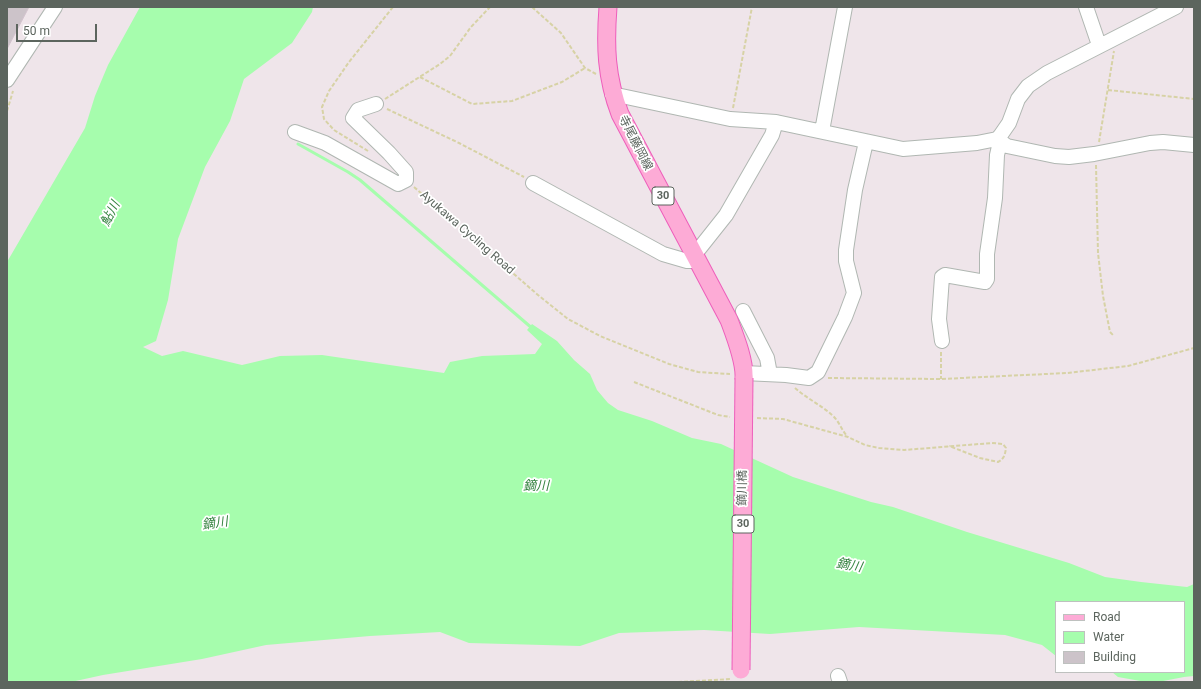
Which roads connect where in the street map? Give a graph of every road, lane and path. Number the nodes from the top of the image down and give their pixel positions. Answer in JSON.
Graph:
{"nodes":[{"id":1,"x":55,"y":7,"type":"edge"},
{"id":2,"x":393,"y":7,"type":"edge"},
{"id":3,"x":490,"y":7,"type":"edge"},
{"id":4,"x":532,"y":7,"type":"edge"},
{"id":5,"x":608,"y":7,"type":"edge"},
{"id":6,"x":752,"y":7,"type":"edge"},
{"id":7,"x":845,"y":7,"type":"edge"},
{"id":8,"x":1086,"y":7,"type":"edge"},
{"id":9,"x":1176,"y":7,"type":"edge"},
{"id":10,"x":1117,"y":36,"type":"junction"},
{"id":11,"x":1099,"y":45,"type":"junction"},
{"id":12,"x":585,"y":68,"type":"junction"},
{"id":13,"x":420,"y":77,"type":"junction"},
{"id":14,"x":609,"y":77,"type":"junction"},
{"id":15,"x":7,"y":80,"type":"edge"},
{"id":16,"x":1107,"y":90,"type":"junction"},
{"id":17,"x":612,"y":94,"type":"junction"},
{"id":18,"x":1194,"y":99,"type":"edge"},
{"id":19,"x":376,"y":104,"type":"junction"},
{"id":20,"x":730,"y":119,"type":"junction"},
{"id":21,"x":776,"y":122,"type":"junction"},
{"id":22,"x":822,"y":131,"type":"junction"},
{"id":23,"x":295,"y":132,"type":"dead end"},
{"id":24,"x":998,"y":140,"type":"junction"},
{"id":25,"x":866,"y":142,"type":"junction"},
{"id":26,"x":1194,"y":145,"type":"edge"},
{"id":27,"x":370,"y":152,"type":"dead end"},
{"id":28,"x":1097,"y":153,"type":"junction"},
{"id":29,"x":406,"y":180,"type":"junction"},
{"id":30,"x":533,"y":183,"type":"joint"},
{"id":31,"x":695,"y":257,"type":"junction"},
{"id":32,"x":743,"y":311,"type":"dead end"},
{"id":33,"x":1114,"y":336,"type":"dead end"},
{"id":34,"x":942,"y":341,"type":"dead end"},
{"id":35,"x":1194,"y":348,"type":"edge"},
{"id":36,"x":941,"y":360,"type":"dead end"},
{"id":37,"x":770,"y":374,"type":"junction"},
{"id":38,"x":744,"y":376,"type":"junction"},
{"id":39,"x":831,"y":378,"type":"dead end"},
{"id":40,"x":941,"y":379,"type":"junction"},
{"id":41,"x":634,"y":382,"type":"dead end"},
{"id":42,"x":793,"y":387,"type":"dead end"},
{"id":43,"x":733,"y":417,"type":"dead end"},
{"id":44,"x":754,"y":418,"type":"dead end"},
{"id":45,"x":848,"y":437,"type":"junction"},
{"id":46,"x":949,"y":446,"type":"junction"},
{"id":47,"x":741,"y":677,"type":"edge"},
{"id":48,"x":678,"y":682,"type":"edge"}],
"edges":[{"from":1,"to":15,"type":"street"},
{"from":2,"to":27,"type":"path"},
{"from":3,"to":13,"type":"path"},
{"from":4,"to":12,"type":"path"},
{"from":5,"to":14,"type":"main road","name":"寺尾藤岡線","number":"30"},
{"from":6,"to":20,"type":"path"},
{"from":7,"to":22,"type":"street"},
{"from":8,"to":11,"type":"street"},
{"from":9,"to":10,"type":"street"},
{"from":10,"to":11,"type":"street"},
{"from":10,"to":16,"type":"path"},
{"from":11,"to":24,"type":"street"},
{"from":12,"to":13,"type":"path"},
{"from":12,"to":14,"type":"path"},
{"from":13,"to":19,"type":"path"},
{"from":14,"to":17,"type":"main road","name":"寺尾藤岡線","number":"30"},
{"from":16,"to":18,"type":"path"},
{"from":16,"to":28,"type":"path"},
{"from":17,"to":20,"type":"street"},
{"from":17,"to":31,"type":"main road","name":"寺尾藤岡線","number":"30"},
{"from":19,"to":29,"type":"street"},
{"from":19,"to":30,"type":"path"},
{"from":20,"to":21,"type":"street"},
{"from":21,"to":22,"type":"street"},
{"from":21,"to":31,"type":"street"},
{"from":22,"to":25,"type":"street"},
{"from":23,"to":29,"type":"street"},
{"from":24,"to":25,"type":"street"},
{"from":24,"to":28,"type":"street"},
{"from":24,"to":34,"type":"street"},
{"from":25,"to":37,"type":"street"},
{"from":26,"to":28,"type":"street"},
{"from":28,"to":33,"type":"path"},
{"from":29,"to":38,"type":"path","name":"Ayukawa Cycling Road"},
{"from":30,"to":31,"type":"street"},
{"from":31,"to":38,"type":"main road","name":"寺尾藤岡線","number":"30"},
{"from":32,"to":37,"type":"street"},
{"from":35,"to":40,"type":"path"},
{"from":36,"to":40,"type":"path"},
{"from":37,"to":38,"type":"street"},
{"from":38,"to":47,"type":"main road","name":"鏑川橋","number":"30","bridge":true},
{"from":39,"to":40,"type":"path"},
{"from":41,"to":43,"type":"path"},
{"from":42,"to":45,"type":"path"},
{"from":44,"to":45,"type":"path"},
{"from":45,"to":46,"type":"path"},
{"from":46,"to":46,"type":"path"},
{"from":47,"to":48,"type":"path"}]}
